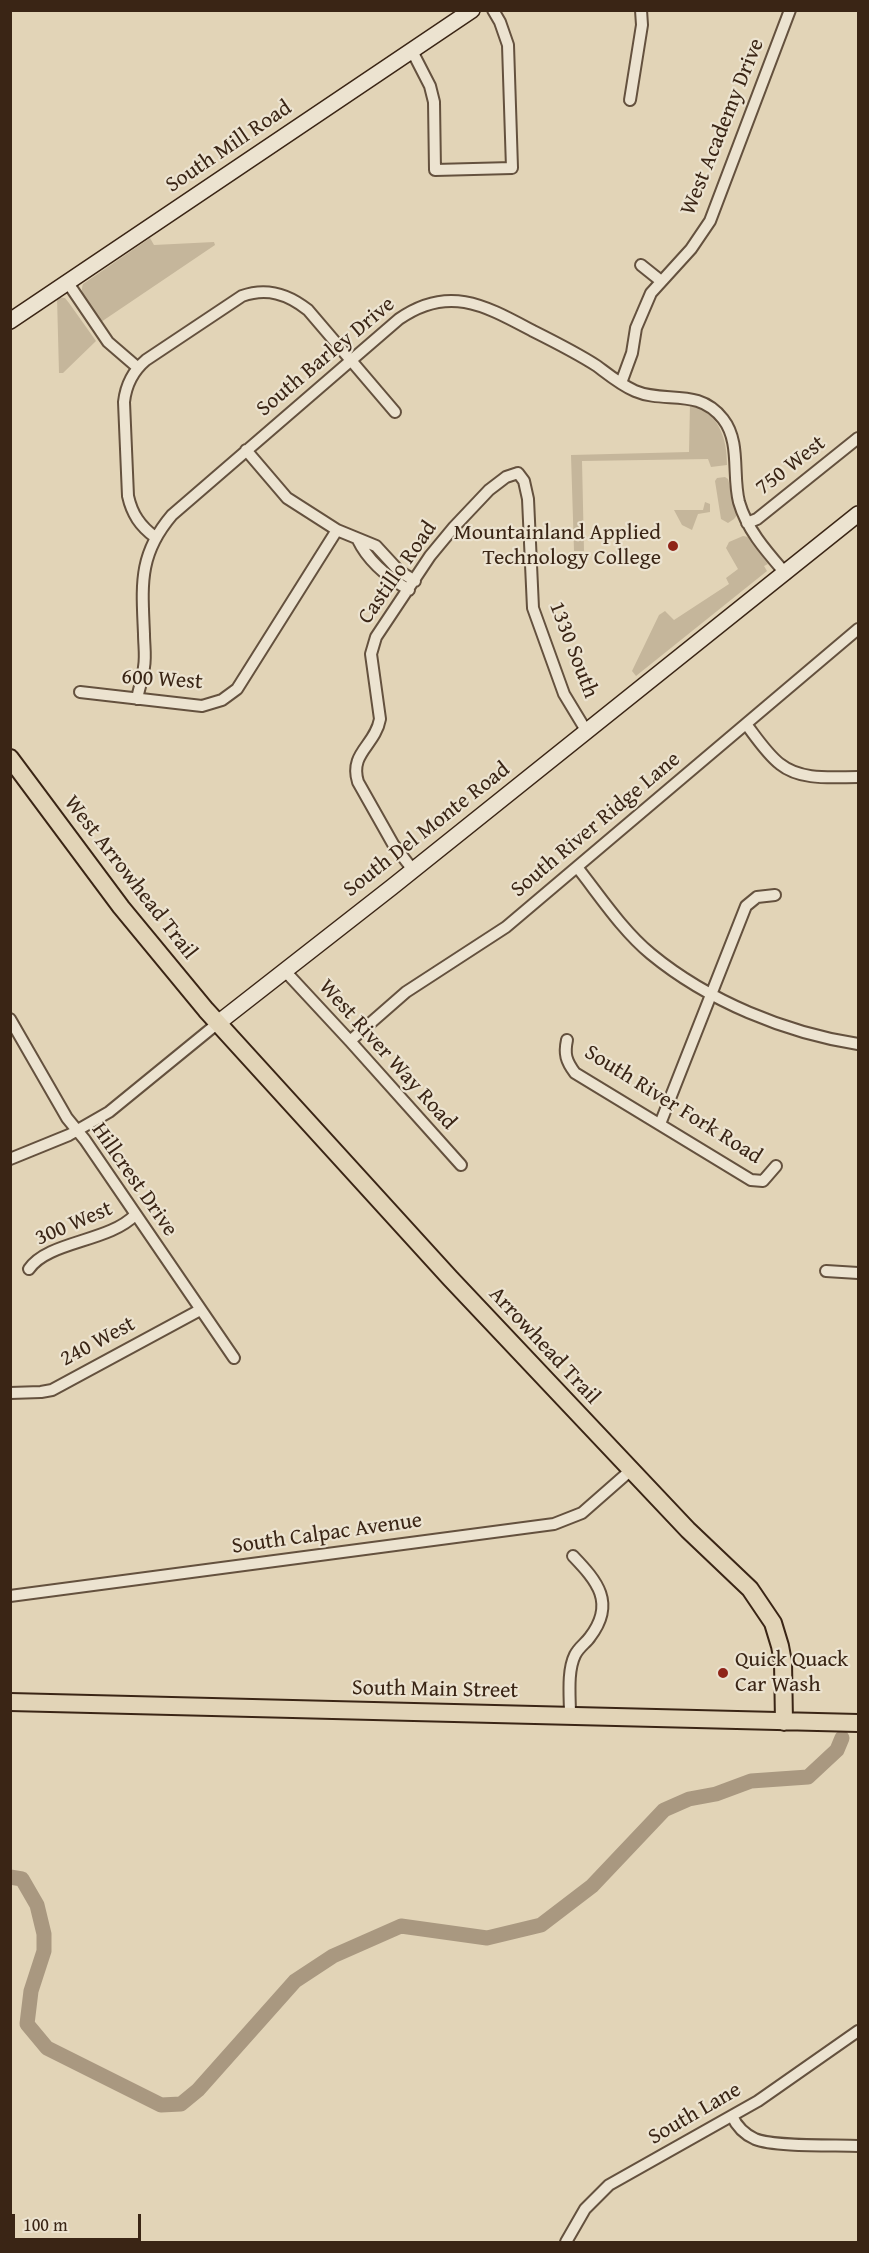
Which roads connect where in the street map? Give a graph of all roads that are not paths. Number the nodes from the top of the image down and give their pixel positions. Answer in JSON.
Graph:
{"nodes":[{"id":1,"x":472,"y":10,"type":"edge"},
{"id":2,"x":493,"y":10,"type":"edge"},
{"id":3,"x":641,"y":10,"type":"edge"},
{"id":4,"x":790,"y":10,"type":"edge"},
{"id":5,"x":412,"y":51,"type":"junction"},
{"id":6,"x":630,"y":100,"type":"dead end"},
{"id":7,"x":641,"y":265,"type":"dead end"},
{"id":8,"x":661,"y":281,"type":"junction"},
{"id":9,"x":68,"y":283,"type":"junction"},
{"id":10,"x":10,"y":321,"type":"edge"},
{"id":11,"x":350,"y":359,"type":"junction"},
{"id":12,"x":137,"y":367,"type":"junction"},
{"id":13,"x":621,"y":383,"type":"junction"},
{"id":14,"x":395,"y":412,"type":"dead end"},
{"id":15,"x":858,"y":438,"type":"edge"},
{"id":16,"x":246,"y":450,"type":"junction"},
{"id":17,"x":518,"y":473,"type":"joint"},
{"id":18,"x":858,"y":514,"type":"edge"},
{"id":19,"x":747,"y":523,"type":"junction"},
{"id":20,"x":337,"y":530,"type":"junction"},
{"id":21,"x":155,"y":537,"type":"junction"},
{"id":22,"x":786,"y":574,"type":"junction"},
{"id":23,"x":412,"y":586,"type":"junction"},
{"id":24,"x":858,"y":629,"type":"edge"},
{"id":25,"x":80,"y":692,"type":"dead end"},
{"id":26,"x":137,"y":699,"type":"junction"},
{"id":27,"x":746,"y":724,"type":"junction"},
{"id":28,"x":587,"y":732,"type":"junction"},
{"id":29,"x":10,"y":758,"type":"edge"},
{"id":30,"x":858,"y":777,"type":"edge"},
{"id":31,"x":577,"y":867,"type":"junction"},
{"id":32,"x":413,"y":870,"type":"junction"},
{"id":33,"x":775,"y":895,"type":"dead end"},
{"id":34,"x":285,"y":972,"type":"junction"},
{"id":35,"x":711,"y":995,"type":"junction"},
{"id":36,"x":11,"y":1022,"type":"edge"},
{"id":37,"x":218,"y":1023,"type":"junction"},
{"id":38,"x":567,"y":1040,"type":"dead end"},
{"id":39,"x":350,"y":1041,"type":"junction"},
{"id":40,"x":858,"y":1044,"type":"edge"},
{"id":41,"x":660,"y":1124,"type":"junction"},
{"id":42,"x":77,"y":1131,"type":"junction"},
{"id":43,"x":10,"y":1160,"type":"edge"},
{"id":44,"x":461,"y":1165,"type":"dead end"},
{"id":45,"x":776,"y":1166,"type":"dead end"},
{"id":46,"x":135,"y":1215,"type":"junction"},
{"id":47,"x":29,"y":1269,"type":"dead end"},
{"id":48,"x":826,"y":1271,"type":"dead end"},
{"id":49,"x":858,"y":1273,"type":"edge"},
{"id":50,"x":200,"y":1310,"type":"junction"},
{"id":51,"x":234,"y":1358,"type":"dead end"},
{"id":52,"x":10,"y":1393,"type":"edge"},
{"id":53,"x":631,"y":1470,"type":"junction"},
{"id":54,"x":573,"y":1556,"type":"dead end"},
{"id":55,"x":10,"y":1596,"type":"edge"},
{"id":56,"x":10,"y":1702,"type":"edge"},
{"id":57,"x":570,"y":1715,"type":"junction"},
{"id":58,"x":784,"y":1722,"type":"junction"},
{"id":59,"x":858,"y":1723,"type":"edge"},
{"id":60,"x":858,"y":2031,"type":"edge"},
{"id":61,"x":732,"y":2116,"type":"junction"},
{"id":62,"x":858,"y":2146,"type":"edge"},
{"id":63,"x":566,"y":2242,"type":"edge"}],
"edges":[{"from":1,"to":5,"type":"street","name":"South Mill Road"},
{"from":2,"to":5,"type":"street"},
{"from":3,"to":6,"type":"street"},
{"from":4,"to":8,"type":"street","name":"West Academy Drive"},
{"from":5,"to":9,"type":"street","name":"South Mill Road"},
{"from":7,"to":8,"type":"street"},
{"from":8,"to":13,"type":"street","name":"West Academy Drive"},
{"from":9,"to":10,"type":"street","name":"South Mill Road"},
{"from":9,"to":12,"type":"street"},
{"from":11,"to":12,"type":"street"},
{"from":11,"to":13,"type":"street","name":"South Barley Drive"},
{"from":11,"to":14,"type":"street"},
{"from":11,"to":16,"type":"street","name":"South Barley Drive"},
{"from":12,"to":21,"type":"street"},
{"from":13,"to":19,"type":"street","name":"South Barley Drive"},
{"from":15,"to":19,"type":"street","name":"750 West"},
{"from":16,"to":20,"type":"street"},
{"from":16,"to":21,"type":"street","name":"South Barley Drive"},
{"from":17,"to":23,"type":"street","name":"Castillo Road"},
{"from":17,"to":28,"type":"street","name":"1330 South"},
{"from":18,"to":22,"type":"street","name":"South Del Monte Road"},
{"from":19,"to":22,"type":"street"},
{"from":20,"to":23,"type":"street"},
{"from":20,"to":26,"type":"street","name":"600 West"},
{"from":21,"to":26,"type":"street"},
{"from":22,"to":28,"type":"street","name":"South Del Monte Road"},
{"from":23,"to":32,"type":"street","name":"Castillo Road"},
{"from":24,"to":27,"type":"street","name":"South River Ridge Lane"},
{"from":25,"to":26,"type":"street","name":"600 West"},
{"from":27,"to":30,"type":"street"},
{"from":27,"to":31,"type":"street","name":"South River Ridge Lane"},
{"from":28,"to":32,"type":"street","name":"South Del Monte Road"},
{"from":29,"to":37,"type":"main road","name":"West Arrowhead Trail"},
{"from":31,"to":35,"type":"street"},
{"from":31,"to":39,"type":"street","name":"South River Ridge Lane"},
{"from":32,"to":34,"type":"street","name":"South Del Monte Road"},
{"from":33,"to":35,"type":"street"},
{"from":34,"to":37,"type":"street","name":"South Del Monte Road"},
{"from":34,"to":39,"type":"street","name":"West River Way Road"},
{"from":35,"to":40,"type":"street"},
{"from":35,"to":41,"type":"street"},
{"from":36,"to":42,"type":"street","name":"Hillcrest Drive"},
{"from":37,"to":42,"type":"street","name":"South Del Monte Road"},
{"from":37,"to":53,"type":"main road","name":"Arrowhead Trail"},
{"from":38,"to":41,"type":"street","name":"South River Fork Road"},
{"from":39,"to":44,"type":"street","name":"West River Way Road"},
{"from":41,"to":45,"type":"street","name":"South River Fork Road"},
{"from":42,"to":43,"type":"street","name":"South Del Monte Road"},
{"from":42,"to":46,"type":"street","name":"Hillcrest Drive"},
{"from":46,"to":47,"type":"street","name":"300 West"},
{"from":46,"to":50,"type":"street","name":"Hillcrest Drive"},
{"from":48,"to":49,"type":"street"},
{"from":50,"to":51,"type":"street","name":"Hillcrest Drive"},
{"from":50,"to":52,"type":"street","name":"240 West"},
{"from":53,"to":55,"type":"street","name":"South Calpac Avenue"},
{"from":53,"to":58,"type":"main road","name":"Arrowhead Trail"},
{"from":54,"to":57,"type":"street"},
{"from":56,"to":57,"type":"main road","name":"South Main Street"},
{"from":57,"to":58,"type":"main road","name":"South Main Street"},
{"from":58,"to":59,"type":"main road","name":"South Main Street"},
{"from":60,"to":61,"type":"street","name":"South Lane"},
{"from":61,"to":62,"type":"street"},
{"from":61,"to":63,"type":"street","name":"South Lane"}]}
